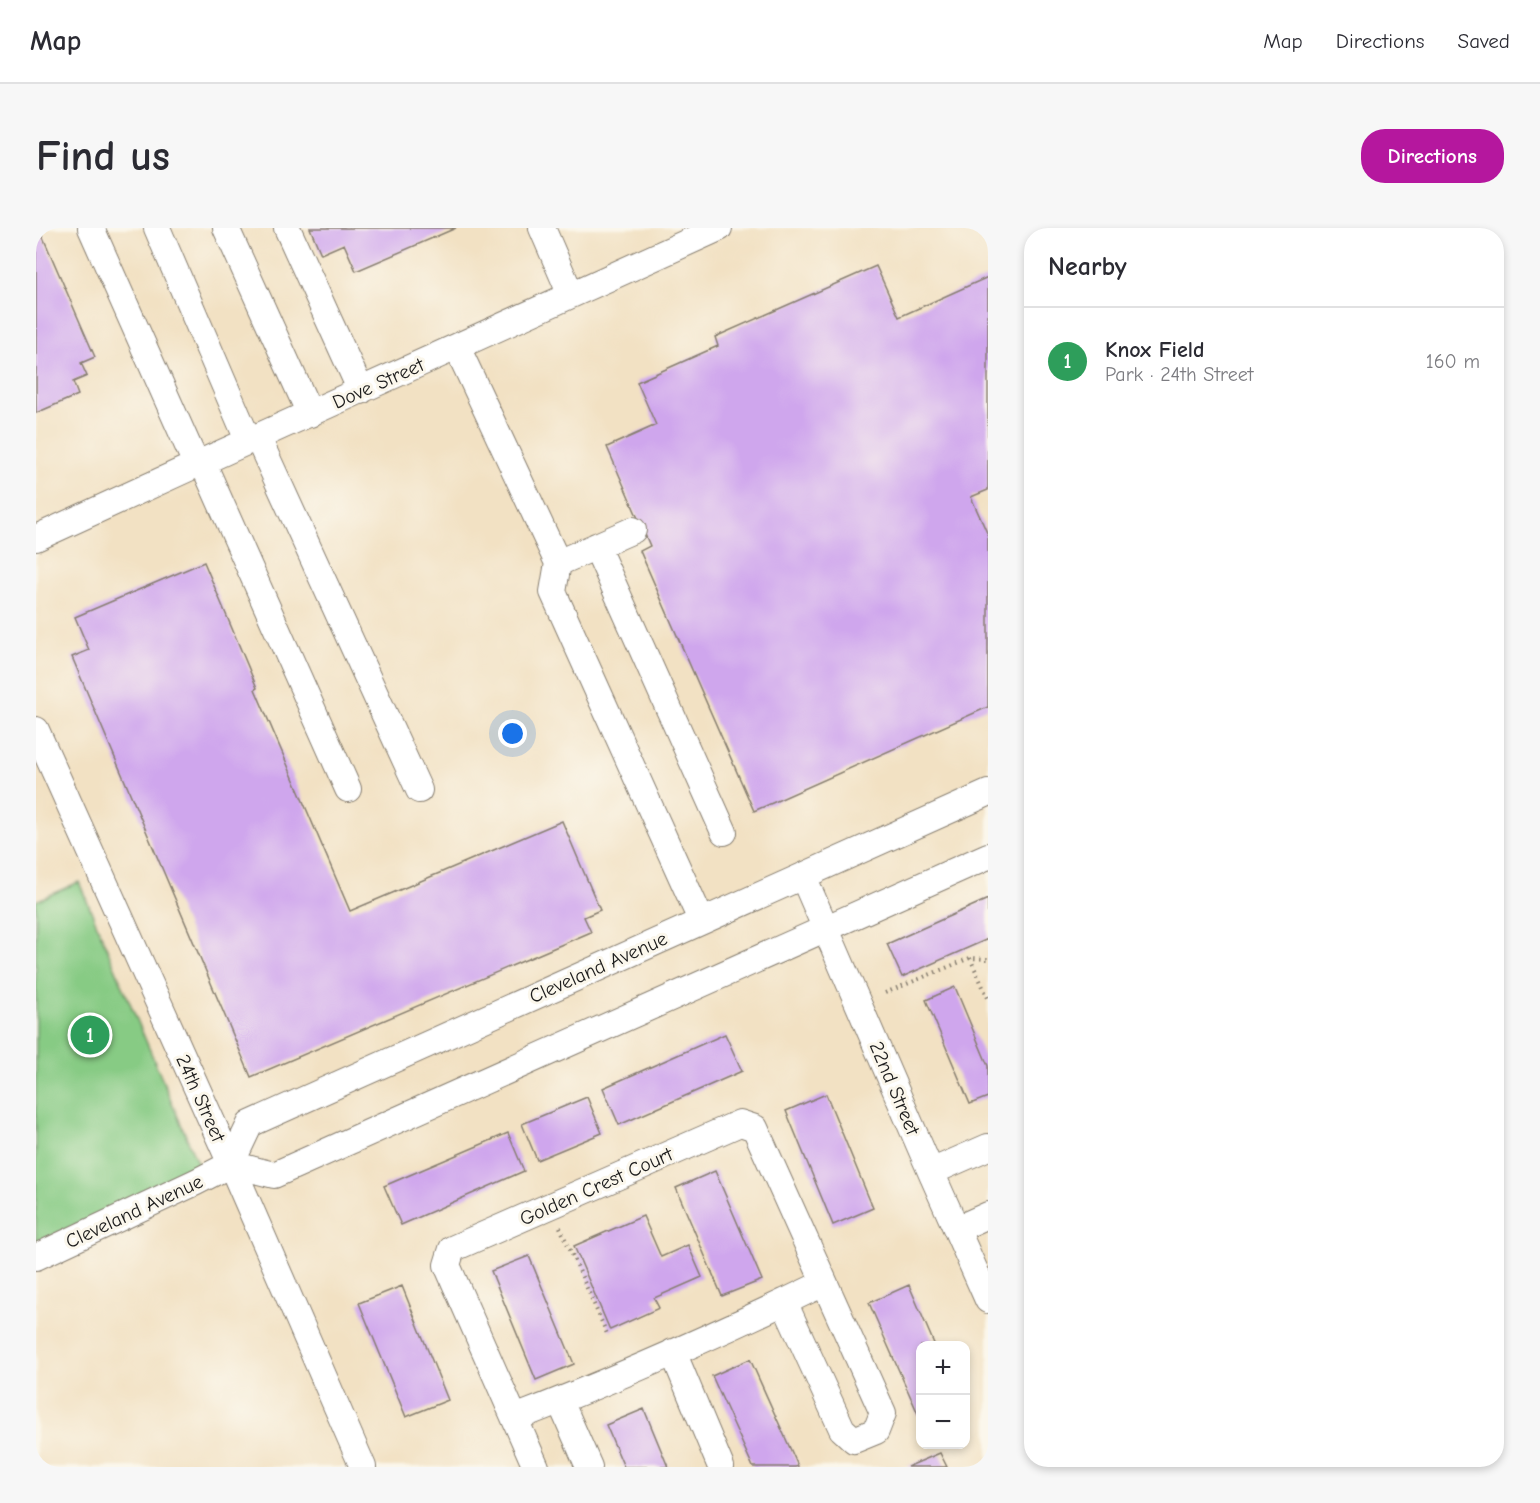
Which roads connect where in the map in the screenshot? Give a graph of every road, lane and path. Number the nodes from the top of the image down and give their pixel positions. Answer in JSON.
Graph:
{"nodes":[{"id":1,"x":92,"y":228,"type":"edge"},
{"id":2,"x":157,"y":228,"type":"edge"},
{"id":3,"x":226,"y":228,"type":"edge"},
{"id":4,"x":287,"y":228,"type":"edge"},
{"id":5,"x":542,"y":228,"type":"edge"},
{"id":6,"x":719,"y":228,"type":"edge"},
{"id":7,"x":571,"y":296,"type":"junction"},
{"id":8,"x":457,"y":347,"type":"junction"},
{"id":9,"x":361,"y":391,"type":"junction"},
{"id":10,"x":310,"y":414,"type":"junction"},
{"id":11,"x":253,"y":438,"type":"junction"},
{"id":12,"x":199,"y":463,"type":"junction"},
{"id":13,"x":633,"y":530,"type":"dead end"},
{"id":14,"x":36,"y":538,"type":"edge"},
{"id":15,"x":596,"y":546,"type":"junction"},
{"id":16,"x":558,"y":563,"type":"junction"},
{"id":17,"x":36,"y":730,"type":"edge"},
{"id":18,"x":348,"y":789,"type":"dead end"},
{"id":19,"x":419,"y":790,"type":"dead end"},
{"id":20,"x":988,"y":793,"type":"edge"},
{"id":21,"x":724,"y":832,"type":"dead end"},
{"id":22,"x":988,"y":856,"type":"edge"},
{"id":23,"x":803,"y":876,"type":"junction"},
{"id":24,"x":701,"y":920,"type":"junction"},
{"id":25,"x":827,"y":929,"type":"junction"},
{"id":26,"x":970,"y":958,"type":"junction"},
{"id":27,"x":988,"y":959,"type":"edge"},
{"id":28,"x":885,"y":993,"type":"dead end"},
{"id":29,"x":988,"y":998,"type":"edge"},
{"id":30,"x":988,"y":1147,"type":"edge"},
{"id":31,"x":231,"y":1164,"type":"junction"},
{"id":32,"x":931,"y":1172,"type":"junction"},
{"id":33,"x":988,"y":1215,"type":"edge"},
{"id":34,"x":559,"y":1225,"type":"dead end"},
{"id":35,"x":957,"y":1229,"type":"junction"},
{"id":36,"x":36,"y":1257,"type":"edge"},
{"id":37,"x":824,"y":1283,"type":"junction"},
{"id":38,"x":988,"y":1300,"type":"edge"},
{"id":39,"x":784,"y":1302,"type":"junction"},
{"id":40,"x":608,"y":1336,"type":"dead end"},
{"id":41,"x":673,"y":1352,"type":"junction"},
{"id":42,"x":560,"y":1401,"type":"junction"},
{"id":43,"x":515,"y":1418,"type":"junction"},
{"id":44,"x":363,"y":1467,"type":"edge"},
{"id":45,"x":536,"y":1467,"type":"edge"},
{"id":46,"x":589,"y":1467,"type":"edge"},
{"id":47,"x":721,"y":1467,"type":"edge"}],
"edges":[{"from":1,"to":12,"type":"street"},
{"from":2,"to":11,"type":"street"},
{"from":3,"to":10,"type":"street"},
{"from":4,"to":9,"type":"street"},
{"from":5,"to":7,"type":"street"},
{"from":6,"to":7,"type":"street","name":"Dove Street"},
{"from":7,"to":8,"type":"street","name":"Dove Street"},
{"from":8,"to":9,"type":"street","name":"Dove Street"},
{"from":8,"to":16,"type":"street"},
{"from":9,"to":10,"type":"street","name":"Dove Street"},
{"from":10,"to":11,"type":"street","name":"Dove Street"},
{"from":11,"to":12,"type":"street","name":"Dove Street"},
{"from":11,"to":19,"type":"street"},
{"from":12,"to":14,"type":"street","name":"Dove Street"},
{"from":12,"to":18,"type":"street"},
{"from":13,"to":15,"type":"street"},
{"from":15,"to":16,"type":"street"},
{"from":15,"to":21,"type":"street"},
{"from":16,"to":24,"type":"street"},
{"from":17,"to":31,"type":"street","name":"24th Street"},
{"from":20,"to":23,"type":"street","name":"Cleveland Avenue"},
{"from":22,"to":25,"type":"street"},
{"from":23,"to":24,"type":"street","name":"Cleveland Avenue"},
{"from":23,"to":25,"type":"street","name":"22nd Street"},
{"from":24,"to":31,"type":"street","name":"Cleveland Avenue"},
{"from":25,"to":31,"type":"street"},
{"from":25,"to":32,"type":"street","name":"22nd Street"},
{"from":26,"to":27,"type":"path"},
{"from":26,"to":28,"type":"path"},
{"from":26,"to":29,"type":"path"},
{"from":30,"to":32,"type":"street"},
{"from":31,"to":36,"type":"street","name":"Cleveland Avenue"},
{"from":31,"to":44,"type":"street","name":"24th Street"},
{"from":32,"to":35,"type":"street","name":"22nd Street"},
{"from":33,"to":35,"type":"street"},
{"from":34,"to":40,"type":"path"},
{"from":35,"to":38,"type":"street","name":"22nd Street"},
{"from":37,"to":39,"type":"street"},
{"from":37,"to":39,"type":"street","name":"Golden Crest Court"},
{"from":37,"to":43,"type":"street","name":"Golden Crest Court"},
{"from":39,"to":41,"type":"street"},
{"from":41,"to":42,"type":"street"},
{"from":41,"to":47,"type":"street"},
{"from":42,"to":43,"type":"street"},
{"from":42,"to":46,"type":"street"},
{"from":43,"to":45,"type":"street","name":"Golden Crest Court"}]}
